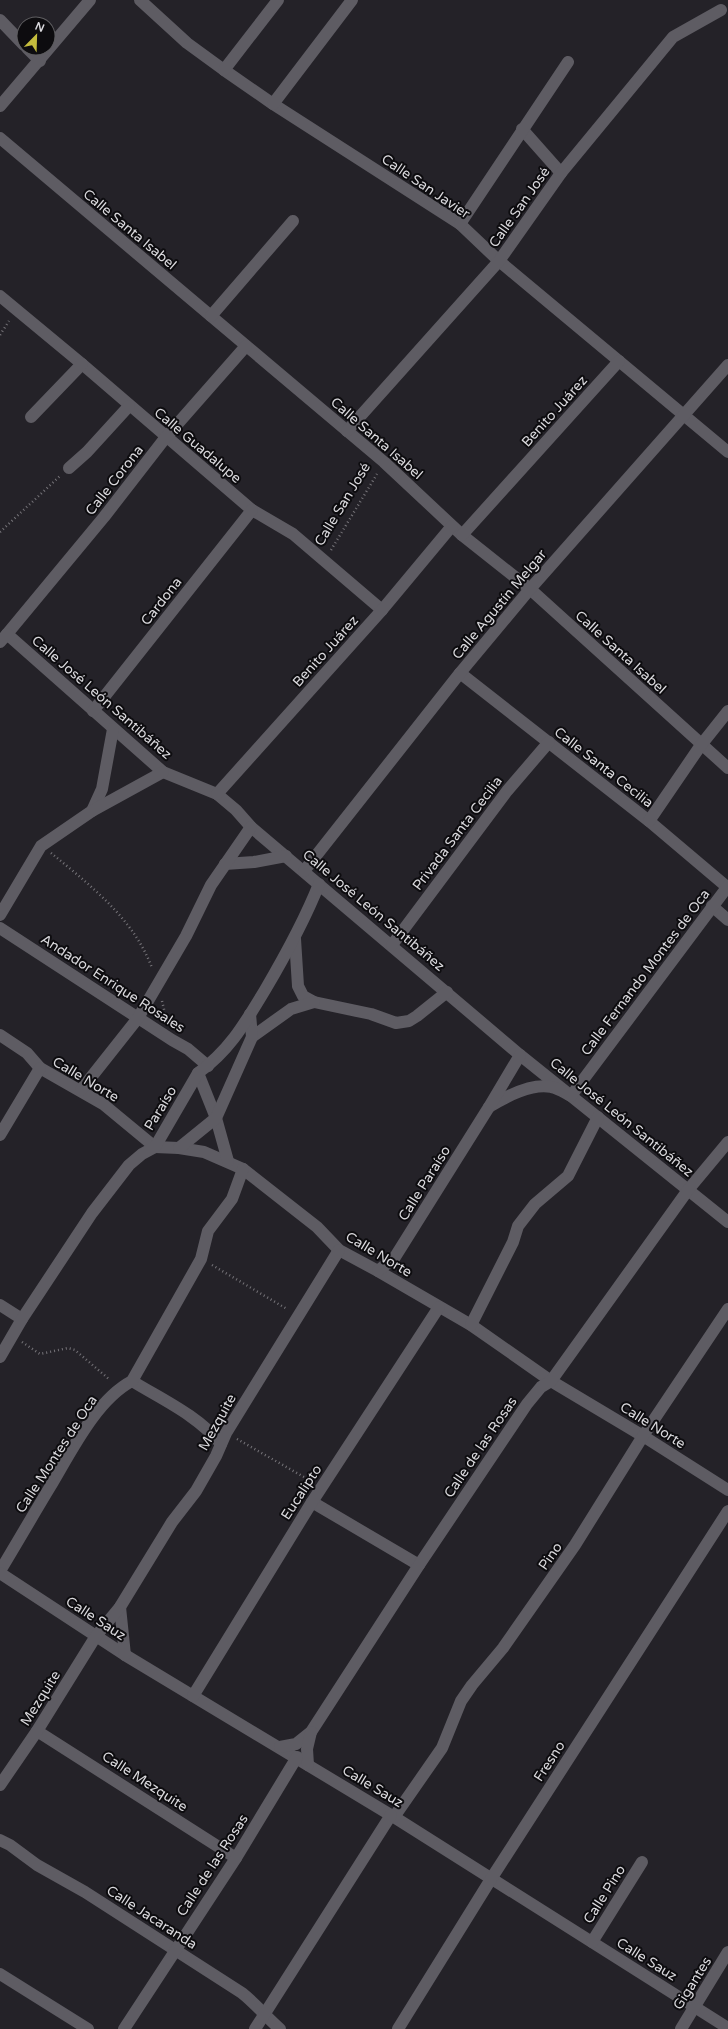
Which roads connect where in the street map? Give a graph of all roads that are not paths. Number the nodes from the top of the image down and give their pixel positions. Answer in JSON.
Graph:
{"nodes":[{"id":1,"x":90,"y":0,"type":"edge"},
{"id":2,"x":140,"y":0,"type":"edge"},
{"id":3,"x":278,"y":0,"type":"edge"},
{"id":4,"x":352,"y":0,"type":"edge"},
{"id":5,"x":721,"y":10,"type":"dead end"},
{"id":6,"x":0,"y":20,"type":"edge"},
{"id":7,"x":16,"y":37,"type":"edge"},
{"id":8,"x":35,"y":56,"type":"edge"},
{"id":9,"x":40,"y":61,"type":"junction"},
{"id":10,"x":568,"y":62,"type":"dead end"},
{"id":11,"x":224,"y":70,"type":"junction"},
{"id":12,"x":273,"y":104,"type":"junction"},
{"id":13,"x":0,"y":106,"type":"edge"},
{"id":14,"x":522,"y":129,"type":"junction"},
{"id":15,"x":0,"y":138,"type":"edge"},
{"id":16,"x":561,"y":173,"type":"junction"},
{"id":17,"x":293,"y":221,"type":"dead end"},
{"id":18,"x":460,"y":224,"type":"junction"},
{"id":19,"x":499,"y":261,"type":"junction"},
{"id":20,"x":0,"y":296,"type":"edge"},
{"id":21,"x":211,"y":316,"type":"junction"},
{"id":22,"x":246,"y":346,"type":"junction"},
{"id":23,"x":619,"y":361,"type":"junction"},
{"id":24,"x":82,"y":364,"type":"junction"},
{"id":25,"x":728,"y":365,"type":"edge"},
{"id":26,"x":129,"y":406,"type":"junction"},
{"id":27,"x":684,"y":413,"type":"junction"},
{"id":28,"x":31,"y":417,"type":"dead end"},
{"id":29,"x":347,"y":431,"type":"junction"},
{"id":30,"x":166,"y":437,"type":"junction"},
{"id":31,"x":728,"y":452,"type":"edge"},
{"id":32,"x":69,"y":468,"type":"road end"},
{"id":33,"x":252,"y":510,"type":"junction"},
{"id":34,"x":452,"y":526,"type":"junction"},
{"id":35,"x":462,"y":535,"type":"junction"},
{"id":36,"x":530,"y":589,"type":"junction"},
{"id":37,"x":382,"y":610,"type":"junction"},
{"id":38,"x":3,"y":638,"type":"edge"},
{"id":39,"x":460,"y":673,"type":"junction"},
{"id":40,"x":93,"y":711,"type":"junction"},
{"id":41,"x":728,"y":711,"type":"edge"},
{"id":42,"x":113,"y":729,"type":"junction"},
{"id":43,"x":549,"y":742,"type":"junction"},
{"id":44,"x":702,"y":745,"type":"junction"},
{"id":45,"x":728,"y":768,"type":"edge"},
{"id":46,"x":163,"y":772,"type":"junction"},
{"id":47,"x":217,"y":794,"type":"junction"},
{"id":48,"x":92,"y":811,"type":"junction"},
{"id":49,"x":649,"y":821,"type":"junction"},
{"id":50,"x":251,"y":827,"type":"junction"},
{"id":51,"x":286,"y":856,"type":"junction"},
{"id":52,"x":225,"y":864,"type":"junction"},
{"id":53,"x":304,"y":871,"type":"junction"},
{"id":54,"x":319,"y":884,"type":"junction"},
{"id":55,"x":728,"y":887,"type":"edge"},
{"id":56,"x":712,"y":906,"type":"junction"},
{"id":57,"x":0,"y":915,"type":"edge"},
{"id":58,"x":728,"y":920,"type":"edge"},
{"id":59,"x":0,"y":928,"type":"edge"},
{"id":60,"x":295,"y":938,"type":"junction"},
{"id":61,"x":392,"y":945,"type":"junction"},
{"id":62,"x":447,"y":992,"type":"junction"},
{"id":63,"x":314,"y":1002,"type":"junction"},
{"id":64,"x":250,"y":1014,"type":"junction"},
{"id":65,"x":138,"y":1018,"type":"junction"},
{"id":66,"x":0,"y":1035,"type":"edge"},
{"id":67,"x":252,"y":1037,"type":"junction"},
{"id":68,"x":520,"y":1055,"type":"junction"},
{"id":69,"x":40,"y":1068,"type":"junction"},
{"id":70,"x":203,"y":1069,"type":"junction"},
{"id":71,"x":81,"y":1090,"type":"junction"},
{"id":72,"x":571,"y":1096,"type":"junction"},
{"id":73,"x":490,"y":1107,"type":"junction"},
{"id":74,"x":598,"y":1117,"type":"junction"},
{"id":75,"x":216,"y":1118,"type":"junction"},
{"id":76,"x":0,"y":1135,"type":"edge"},
{"id":77,"x":728,"y":1142,"type":"edge"},
{"id":78,"x":155,"y":1146,"type":"junction"},
{"id":79,"x":179,"y":1148,"type":"junction"},
{"id":80,"x":228,"y":1161,"type":"junction"},
{"id":81,"x":243,"y":1169,"type":"junction"},
{"id":82,"x":688,"y":1190,"type":"junction"},
{"id":83,"x":728,"y":1222,"type":"edge"},
{"id":84,"x":340,"y":1250,"type":"junction"},
{"id":85,"x":378,"y":1271,"type":"junction"},
{"id":86,"x":0,"y":1305,"type":"edge"},
{"id":87,"x":439,"y":1307,"type":"junction"},
{"id":88,"x":728,"y":1309,"type":"edge"},
{"id":89,"x":22,"y":1319,"type":"junction"},
{"id":90,"x":471,"y":1325,"type":"junction"},
{"id":91,"x":0,"y":1357,"type":"edge"},
{"id":92,"x":132,"y":1380,"type":"junction"},
{"id":93,"x":551,"y":1381,"type":"junction"},
{"id":94,"x":643,"y":1436,"type":"junction"},
{"id":95,"x":224,"y":1438,"type":"junction"},
{"id":96,"x":728,"y":1490,"type":"edge"},
{"id":97,"x":312,"y":1502,"type":"junction"},
{"id":98,"x":728,"y":1511,"type":"edge"},
{"id":99,"x":419,"y":1565,"type":"junction"},
{"id":100,"x":0,"y":1572,"type":"edge"},
{"id":101,"x":120,"y":1607,"type":"junction"},
{"id":102,"x":96,"y":1636,"type":"junction"},
{"id":103,"x":125,"y":1655,"type":"junction"},
{"id":104,"x":193,"y":1696,"type":"junction"},
{"id":105,"x":38,"y":1731,"type":"junction"},
{"id":106,"x":311,"y":1732,"type":"junction"},
{"id":107,"x":280,"y":1747,"type":"junction"},
{"id":108,"x":297,"y":1757,"type":"junction"},
{"id":109,"x":308,"y":1765,"type":"junction"},
{"id":110,"x":0,"y":1786,"type":"edge"},
{"id":111,"x":392,"y":1816,"type":"junction"},
{"id":112,"x":0,"y":1840,"type":"edge"},
{"id":113,"x":236,"y":1858,"type":"junction"},
{"id":114,"x":642,"y":1862,"type":"dead end"},
{"id":115,"x":491,"y":1879,"type":"junction"},
{"id":116,"x":592,"y":1942,"type":"junction"},
{"id":117,"x":175,"y":1950,"type":"junction"},
{"id":118,"x":728,"y":1952,"type":"edge"},
{"id":119,"x":0,"y":1974,"type":"edge"},
{"id":120,"x":695,"y":2007,"type":"junction"},
{"id":121,"x":263,"y":2014,"type":"junction"},
{"id":122,"x":728,"y":2028,"type":"edge"},
{"id":123,"x":88,"y":2029,"type":"edge"},
{"id":124,"x":124,"y":2029,"type":"edge"},
{"id":125,"x":255,"y":2029,"type":"edge"},
{"id":126,"x":280,"y":2029,"type":"edge"},
{"id":127,"x":398,"y":2029,"type":"edge"},
{"id":128,"x":681,"y":2029,"type":"edge"}],
"edges":[{"from":1,"to":9,"type":"street"},
{"from":2,"to":11,"type":"street","name":"Calle San Javier"},
{"from":3,"to":11,"type":"street"},
{"from":4,"to":12,"type":"street"},
{"from":5,"to":16,"type":"street","name":"Calle San José"},
{"from":6,"to":7,"type":"street"},
{"from":8,"to":9,"type":"street"},
{"from":9,"to":13,"type":"street"},
{"from":10,"to":14,"type":"street"},
{"from":11,"to":12,"type":"street","name":"Calle San Javier"},
{"from":12,"to":18,"type":"street","name":"Calle San Javier"},
{"from":14,"to":16,"type":"street"},
{"from":14,"to":18,"type":"street"},
{"from":15,"to":21,"type":"street","name":"Calle Santa Isabel"},
{"from":16,"to":19,"type":"street","name":"Calle San José"},
{"from":17,"to":21,"type":"street"},
{"from":18,"to":19,"type":"street","name":"Calle San Javier"},
{"from":19,"to":23,"type":"street","name":"Calle San Javier"},
{"from":19,"to":29,"type":"street","name":"Calle San José"},
{"from":20,"to":24,"type":"street","name":"Calle Guadalupe"},
{"from":21,"to":22,"type":"street","name":"Calle Santa Isabel"},
{"from":22,"to":29,"type":"street","name":"Calle Santa Isabel"},
{"from":22,"to":30,"type":"street","name":"Calle Corona"},
{"from":23,"to":27,"type":"street","name":"Calle San Javier"},
{"from":23,"to":35,"type":"street","name":"Benito Juárez"},
{"from":24,"to":26,"type":"street","name":"Calle Guadalupe"},
{"from":24,"to":28,"type":"street"},
{"from":25,"to":27,"type":"street","name":"Calle Agustín Melgar"},
{"from":26,"to":30,"type":"street","name":"Calle Guadalupe"},
{"from":26,"to":32,"type":"street"},
{"from":27,"to":31,"type":"street","name":"Calle San Javier"},
{"from":27,"to":36,"type":"street","name":"Calle Agustín Melgar"},
{"from":29,"to":34,"type":"street","name":"Calle Santa Isabel"},
{"from":30,"to":33,"type":"street","name":"Calle Guadalupe"},
{"from":30,"to":38,"type":"street","name":"Calle Corona"},
{"from":33,"to":37,"type":"street","name":"Calle Guadalupe"},
{"from":33,"to":40,"type":"street","name":"Cardona"},
{"from":34,"to":35,"type":"street","name":"Calle Santa Isabel"},
{"from":34,"to":37,"type":"street","name":"Benito Juárez"},
{"from":35,"to":36,"type":"street","name":"Calle Santa Isabel"},
{"from":36,"to":39,"type":"street","name":"Calle Agustín Melgar"},
{"from":36,"to":44,"type":"street","name":"Calle Santa Isabel"},
{"from":37,"to":47,"type":"street","name":"Benito Juárez"},
{"from":38,"to":40,"type":"street","name":"Calle José León Santibáñez"},
{"from":39,"to":43,"type":"street","name":"Calle Santa Cecilia"},
{"from":39,"to":53,"type":"street","name":"Calle Agustín Melgar"},
{"from":40,"to":42,"type":"street","name":"Calle José León Santibáñez"},
{"from":41,"to":44,"type":"street"},
{"from":42,"to":46,"type":"street","name":"Calle José León Santibáñez"},
{"from":42,"to":48,"type":"street"},
{"from":43,"to":49,"type":"street","name":"Calle Santa Cecilia"},
{"from":43,"to":61,"type":"street","name":"Privada Santa Cecilia"},
{"from":44,"to":45,"type":"street","name":"Calle Santa Isabel"},
{"from":44,"to":49,"type":"street"},
{"from":46,"to":47,"type":"street","name":"Calle José León Santibáñez"},
{"from":46,"to":48,"type":"street"},
{"from":47,"to":50,"type":"street","name":"Calle José León Santibáñez"},
{"from":48,"to":57,"type":"street"},
{"from":49,"to":55,"type":"street","name":"Calle Santa Cecilia"},
{"from":50,"to":51,"type":"street","name":"Calle José León Santibáñez"},
{"from":50,"to":52,"type":"street"},
{"from":51,"to":52,"type":"street"},
{"from":51,"to":53,"type":"street","name":"Calle José León Santibáñez"},
{"from":52,"to":65,"type":"street"},
{"from":53,"to":54,"type":"street","name":"Calle José León Santibáñez"},
{"from":54,"to":60,"type":"street","name":"Paraíso"},
{"from":54,"to":61,"type":"street","name":"Calle José León Santibáñez"},
{"from":55,"to":56,"type":"street","name":"Calle Fernando Montes de Oca"},
{"from":56,"to":58,"type":"street"},
{"from":56,"to":72,"type":"street","name":"Calle Fernando Montes de Oca"},
{"from":59,"to":65,"type":"street","name":"Andador Enrique Rosales"},
{"from":60,"to":63,"type":"street"},
{"from":60,"to":64,"type":"street","name":"Paraíso"},
{"from":61,"to":62,"type":"street","name":"Calle José León Santibáñez"},
{"from":62,"to":63,"type":"street"},
{"from":62,"to":68,"type":"street","name":"Calle José León Santibáñez"},
{"from":63,"to":67,"type":"street"},
{"from":64,"to":67,"type":"street"},
{"from":64,"to":70,"type":"street","name":"Paraíso"},
{"from":65,"to":70,"type":"street","name":"Andador Enrique Rosales"},
{"from":65,"to":71,"type":"street"},
{"from":66,"to":69,"type":"street","name":"Calle Norte"},
{"from":67,"to":75,"type":"street"},
{"from":68,"to":72,"type":"street","name":"Calle José León Santibáñez"},
{"from":68,"to":73,"type":"street","name":"Calle Paraíso"},
{"from":69,"to":71,"type":"street","name":"Calle Norte"},
{"from":69,"to":76,"type":"street"},
{"from":70,"to":75,"type":"street"},
{"from":70,"to":78,"type":"street","name":"Paraíso"},
{"from":71,"to":78,"type":"street","name":"Calle Norte"},
{"from":72,"to":73,"type":"street","name":"Calle Paraíso"},
{"from":72,"to":74,"type":"street","name":"Calle José León Santibáñez"},
{"from":73,"to":85,"type":"street","name":"Calle Paraíso"},
{"from":74,"to":82,"type":"street","name":"Calle José León Santibáñez"},
{"from":74,"to":90,"type":"street"},
{"from":75,"to":79,"type":"street"},
{"from":75,"to":80,"type":"street"},
{"from":77,"to":82,"type":"street","name":"Calle de las Rosas"},
{"from":78,"to":79,"type":"street","name":"Calle Norte"},
{"from":78,"to":89,"type":"street","name":"Paraíso"},
{"from":79,"to":80,"type":"street","name":"Calle Norte"},
{"from":80,"to":81,"type":"street","name":"Calle Norte"},
{"from":81,"to":84,"type":"street","name":"Calle Norte"},
{"from":81,"to":92,"type":"street"},
{"from":82,"to":83,"type":"street","name":"Calle José León Santibáñez"},
{"from":82,"to":93,"type":"street","name":"Calle de las Rosas"},
{"from":84,"to":85,"type":"street","name":"Calle Norte"},
{"from":84,"to":95,"type":"street","name":"Mezquite"},
{"from":85,"to":87,"type":"street","name":"Calle Norte"},
{"from":86,"to":89,"type":"street"},
{"from":87,"to":90,"type":"street","name":"Calle Norte"},
{"from":87,"to":97,"type":"street","name":"Eucalipto"},
{"from":88,"to":94,"type":"street","name":"Pino"},
{"from":89,"to":91,"type":"street","name":"Paraíso"},
{"from":90,"to":93,"type":"street","name":"Calle Norte"},
{"from":92,"to":95,"type":"street"},
{"from":92,"to":100,"type":"street","name":"Calle Montes de Oca"},
{"from":93,"to":94,"type":"street","name":"Calle Norte"},
{"from":93,"to":99,"type":"street","name":"Calle de las Rosas"},
{"from":94,"to":96,"type":"street","name":"Calle Norte"},
{"from":94,"to":111,"type":"street","name":"Pino"},
{"from":95,"to":101,"type":"street","name":"Mezquite"},
{"from":97,"to":99,"type":"street"},
{"from":97,"to":104,"type":"street","name":"Eucalipto"},
{"from":98,"to":115,"type":"street","name":"Fresno"},
{"from":99,"to":106,"type":"street","name":"Calle de las Rosas"},
{"from":100,"to":102,"type":"street","name":"Calle Sauz"},
{"from":101,"to":102,"type":"street","name":"Mezquite"},
{"from":101,"to":103,"type":"street"},
{"from":102,"to":103,"type":"street","name":"Calle Sauz"},
{"from":102,"to":105,"type":"street","name":"Mezquite"},
{"from":103,"to":104,"type":"street","name":"Calle Sauz"},
{"from":104,"to":107,"type":"street","name":"Calle Sauz"},
{"from":105,"to":110,"type":"street","name":"Mezquite"},
{"from":105,"to":113,"type":"street","name":"Calle Mezquite"},
{"from":106,"to":107,"type":"street"},
{"from":106,"to":109,"type":"street"},
{"from":107,"to":108,"type":"street","name":"Calle Sauz"},
{"from":108,"to":109,"type":"street","name":"Calle Sauz"},
{"from":108,"to":113,"type":"street","name":"Calle de las Rosas"},
{"from":109,"to":111,"type":"street","name":"Calle Sauz"},
{"from":111,"to":115,"type":"street","name":"Calle Sauz"},
{"from":111,"to":121,"type":"street","name":"Pino"},
{"from":112,"to":117,"type":"street","name":"Calle Jacaranda"},
{"from":113,"to":117,"type":"street","name":"Calle de las Rosas"},
{"from":114,"to":116,"type":"street","name":"Calle Pino"},
{"from":115,"to":116,"type":"street","name":"Calle Sauz"},
{"from":115,"to":127,"type":"street","name":"Fresno"},
{"from":116,"to":120,"type":"street","name":"Calle Sauz"},
{"from":117,"to":121,"type":"street","name":"Calle Jacaranda"},
{"from":117,"to":124,"type":"street","name":"Calle de las Rosas"},
{"from":118,"to":120,"type":"street","name":"Gigantes"},
{"from":119,"to":123,"type":"street"},
{"from":120,"to":122,"type":"street","name":"Calle Sauz"},
{"from":120,"to":128,"type":"street","name":"Gigantes"},
{"from":121,"to":125,"type":"street","name":"Pino"},
{"from":121,"to":126,"type":"street","name":"Calle Jacaranda"}]}
